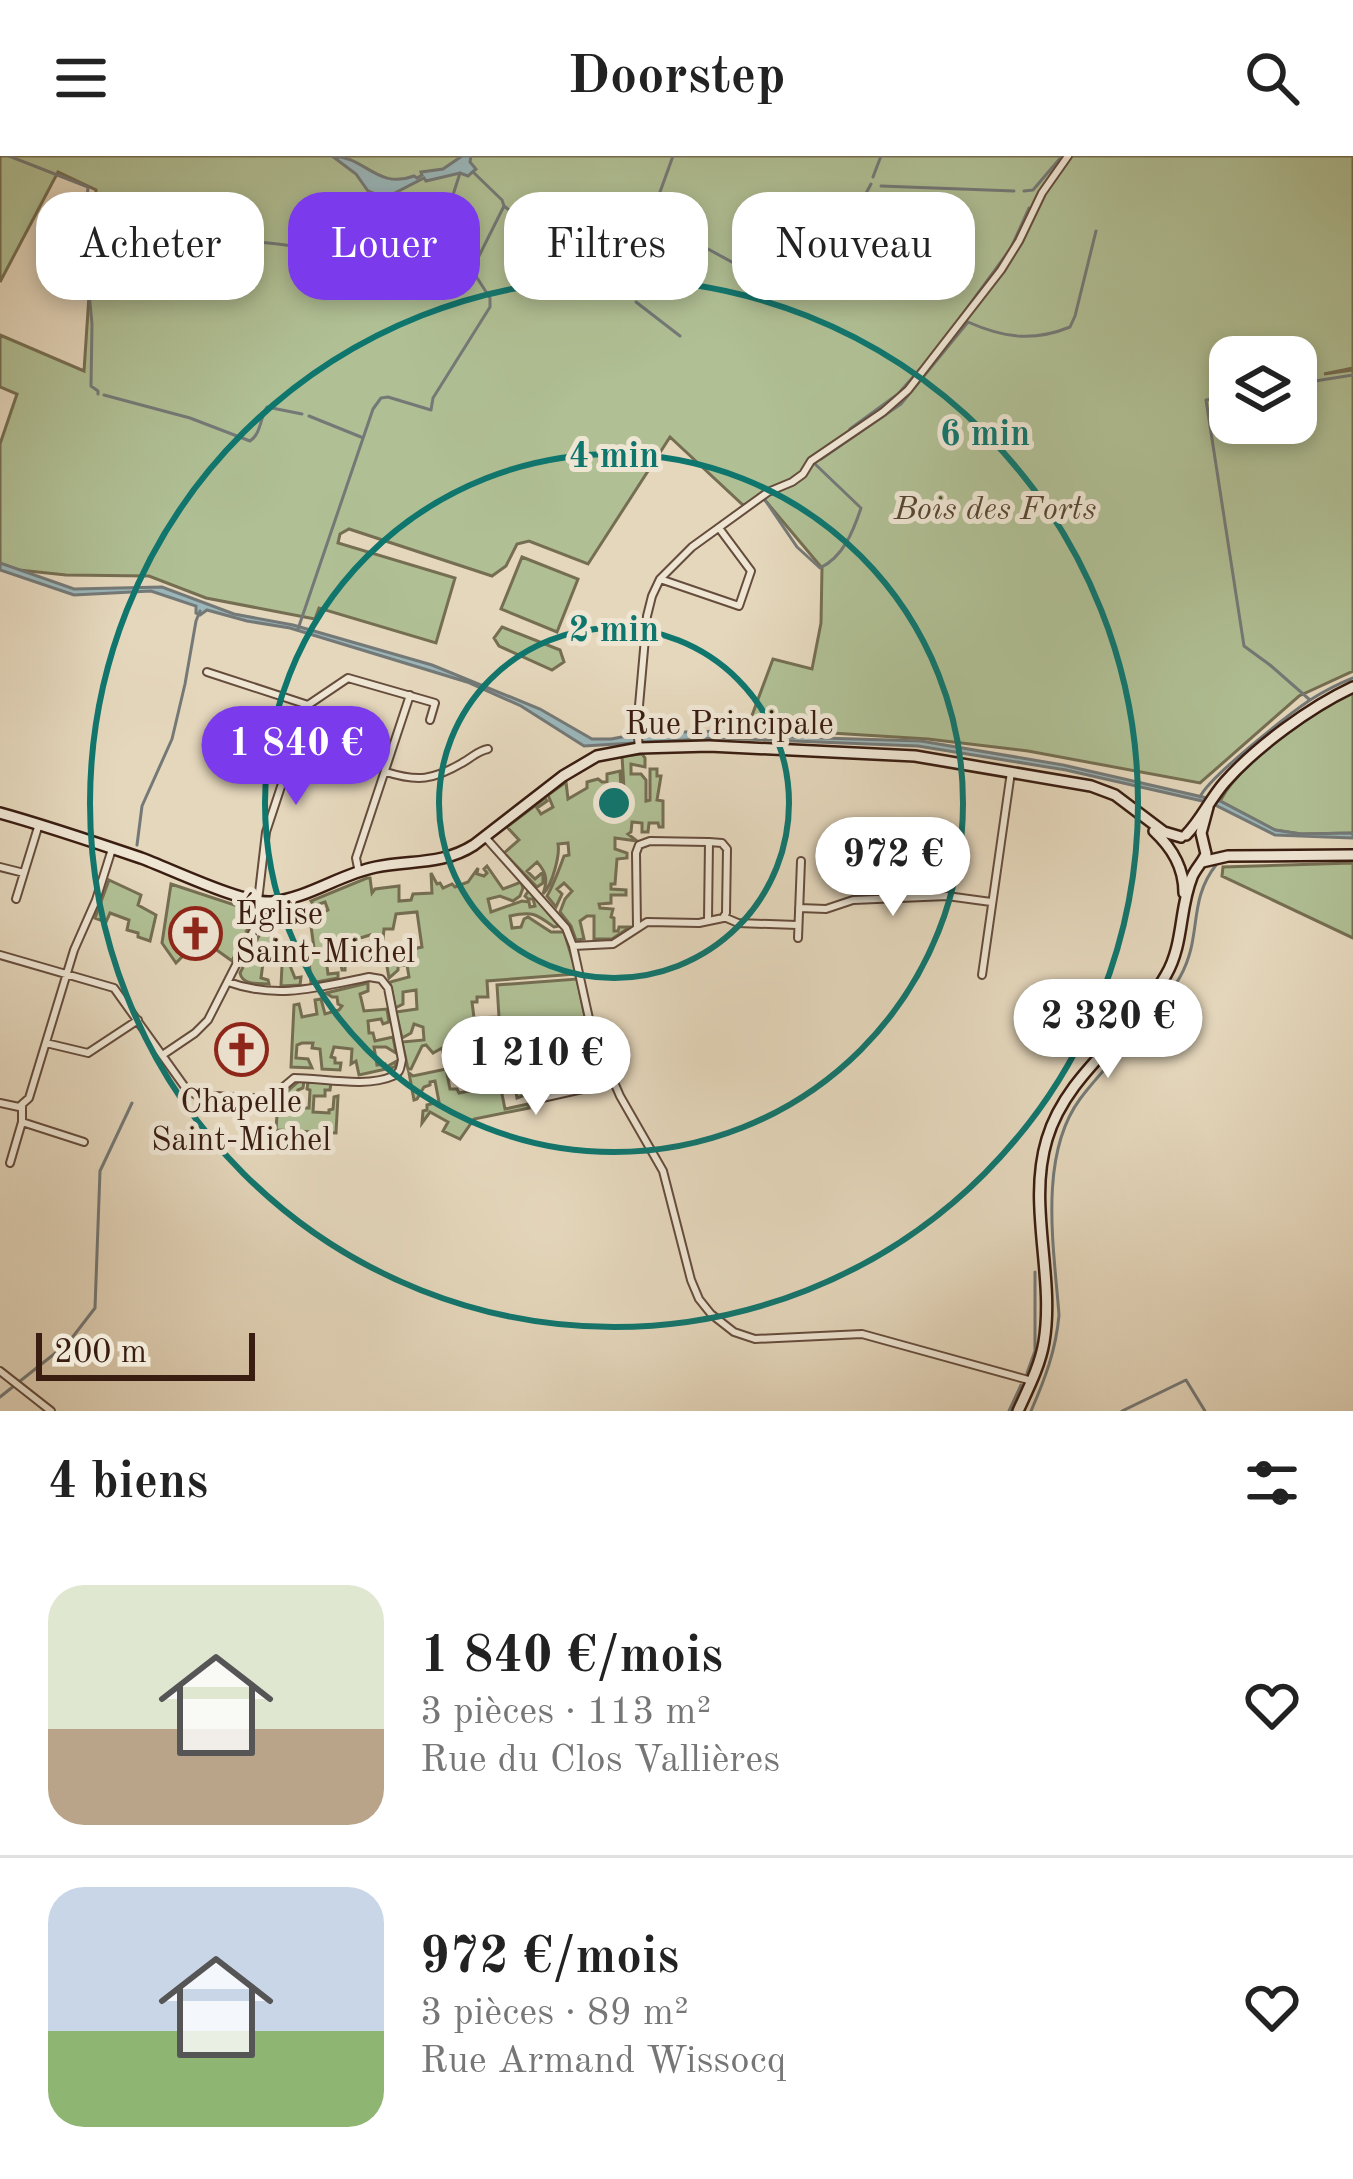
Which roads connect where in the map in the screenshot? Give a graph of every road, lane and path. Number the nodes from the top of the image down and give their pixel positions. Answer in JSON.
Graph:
{"nodes":[{"id":1,"x":1068,"y":156,"type":"edge"},
{"id":2,"x":719,"y":528,"type":"junction"},
{"id":3,"x":660,"y":579,"type":"junction"},
{"id":4,"x":207,"y":672,"type":"dead end"},
{"id":5,"x":1353,"y":687,"type":"edge"},
{"id":6,"x":410,"y":695,"type":"junction"},
{"id":7,"x":308,"y":704,"type":"junction"},
{"id":8,"x":430,"y":720,"type":"dead end"},
{"id":9,"x":639,"y":746,"type":"junction"},
{"id":10,"x":488,"y":749,"type":"dead end"},
{"id":11,"x":386,"y":772,"type":"junction"},
{"id":12,"x":1011,"y":772,"type":"junction"},
{"id":13,"x":1078,"y":784,"type":"junction"},
{"id":14,"x":1208,"y":807,"type":"junction"},
{"id":15,"x":0,"y":813,"type":"edge"},
{"id":16,"x":39,"y":824,"type":"junction"},
{"id":17,"x":1183,"y":836,"type":"junction"},
{"id":18,"x":485,"y":837,"type":"junction"},
{"id":19,"x":710,"y":842,"type":"junction"},
{"id":20,"x":1203,"y":843,"type":"junction"},
{"id":21,"x":112,"y":848,"type":"junction"},
{"id":22,"x":1173,"y":852,"type":"junction"},
{"id":23,"x":1252,"y":855,"type":"junction"},
{"id":24,"x":1353,"y":855,"type":"edge"},
{"id":25,"x":801,"y":861,"type":"dead end"},
{"id":26,"x":1200,"y":864,"type":"junction"},
{"id":27,"x":1179,"y":865,"type":"junction"},
{"id":28,"x":0,"y":867,"type":"edge"},
{"id":29,"x":24,"y":873,"type":"junction"},
{"id":30,"x":359,"y":873,"type":"junction"},
{"id":31,"x":16,"y":899,"type":"dead end"},
{"id":32,"x":263,"y":902,"type":"junction"},
{"id":33,"x":992,"y":902,"type":"junction"},
{"id":34,"x":799,"y":908,"type":"junction"},
{"id":35,"x":1184,"y":914,"type":"junction"},
{"id":36,"x":724,"y":917,"type":"junction"},
{"id":37,"x":708,"y":919,"type":"junction"},
{"id":38,"x":798,"y":925,"type":"junction"},
{"id":39,"x":637,"y":927,"type":"junction"},
{"id":40,"x":797,"y":938,"type":"dead end"},
{"id":41,"x":573,"y":946,"type":"junction"},
{"id":42,"x":0,"y":955,"type":"edge"},
{"id":43,"x":67,"y":974,"type":"junction"},
{"id":44,"x":982,"y":975,"type":"dead end"},
{"id":45,"x":228,"y":982,"type":"junction"},
{"id":46,"x":138,"y":1020,"type":"junction"},
{"id":47,"x":46,"y":1043,"type":"junction"},
{"id":48,"x":163,"y":1055,"type":"junction"},
{"id":49,"x":470,"y":1065,"type":"dead end"},
{"id":50,"x":614,"y":1082,"type":"junction"},
{"id":51,"x":0,"y":1103,"type":"edge"},
{"id":52,"x":22,"y":1106,"type":"junction"},
{"id":53,"x":22,"y":1122,"type":"junction"},
{"id":54,"x":84,"y":1142,"type":"dead end"},
{"id":55,"x":10,"y":1163,"type":"dead end"},
{"id":56,"x":0,"y":1371,"type":"edge"},
{"id":57,"x":1032,"y":1381,"type":"junction"},
{"id":58,"x":51,"y":1411,"type":"edge"},
{"id":59,"x":1018,"y":1411,"type":"edge"}],
"edges":[{"from":1,"to":2,"type":"street"},
{"from":2,"to":3,"type":"street"},
{"from":2,"to":3,"type":"street"},
{"from":3,"to":9,"type":"street"},
{"from":4,"to":7,"type":"street"},
{"from":5,"to":14,"type":"street"},
{"from":6,"to":7,"type":"street"},
{"from":6,"to":8,"type":"street"},
{"from":6,"to":11,"type":"street"},
{"from":7,"to":32,"type":"street"},
{"from":9,"to":12,"type":"street","name":"Rue Principale"},
{"from":9,"to":18,"type":"street","name":"Rue Principale"},
{"from":10,"to":11,"type":"street"},
{"from":11,"to":30,"type":"street"},
{"from":12,"to":13,"type":"street","name":"Rue Principale"},
{"from":12,"to":33,"type":"street"},
{"from":13,"to":17,"type":"street","name":"Rue Principale"},
{"from":13,"to":22,"type":"street","name":"Rue Principale"},
{"from":14,"to":17,"type":"street"},
{"from":14,"to":20,"type":"street"},
{"from":15,"to":16,"type":"street"},
{"from":16,"to":21,"type":"street"},
{"from":16,"to":29,"type":"street"},
{"from":17,"to":20,"type":"street"},
{"from":17,"to":22,"type":"street"},
{"from":18,"to":30,"type":"street","name":"Rue Principale"},
{"from":18,"to":41,"type":"street"},
{"from":19,"to":36,"type":"street"},
{"from":19,"to":37,"type":"street"},
{"from":19,"to":39,"type":"street"},
{"from":20,"to":23,"type":"street"},
{"from":20,"to":26,"type":"street"},
{"from":21,"to":32,"type":"street"},
{"from":21,"to":43,"type":"street"},
{"from":22,"to":27,"type":"street"},
{"from":23,"to":24,"type":"street"},
{"from":23,"to":26,"type":"street"},
{"from":25,"to":34,"type":"street"},
{"from":26,"to":27,"type":"street"},
{"from":26,"to":35,"type":"street"},
{"from":27,"to":35,"type":"street"},
{"from":28,"to":29,"type":"street"},
{"from":29,"to":31,"type":"street"},
{"from":30,"to":32,"type":"street","name":"Rue Principale"},
{"from":32,"to":45,"type":"street"},
{"from":33,"to":34,"type":"street"},
{"from":33,"to":44,"type":"street"},
{"from":34,"to":38,"type":"street"},
{"from":35,"to":57,"type":"street"},
{"from":36,"to":37,"type":"street"},
{"from":36,"to":38,"type":"street"},
{"from":37,"to":39,"type":"street"},
{"from":38,"to":40,"type":"street"},
{"from":39,"to":41,"type":"street"},
{"from":41,"to":50,"type":"street"},
{"from":42,"to":43,"type":"street"},
{"from":43,"to":46,"type":"street"},
{"from":43,"to":47,"type":"street"},
{"from":45,"to":48,"type":"street"},
{"from":45,"to":48,"type":"street"},
{"from":46,"to":47,"type":"street"},
{"from":46,"to":48,"type":"street"},
{"from":47,"to":52,"type":"street"},
{"from":49,"to":50,"type":"street"},
{"from":50,"to":57,"type":"street"},
{"from":51,"to":52,"type":"street"},
{"from":52,"to":53,"type":"street"},
{"from":53,"to":54,"type":"street"},
{"from":53,"to":55,"type":"street"},
{"from":56,"to":58,"type":"street"},
{"from":57,"to":59,"type":"street"}]}
